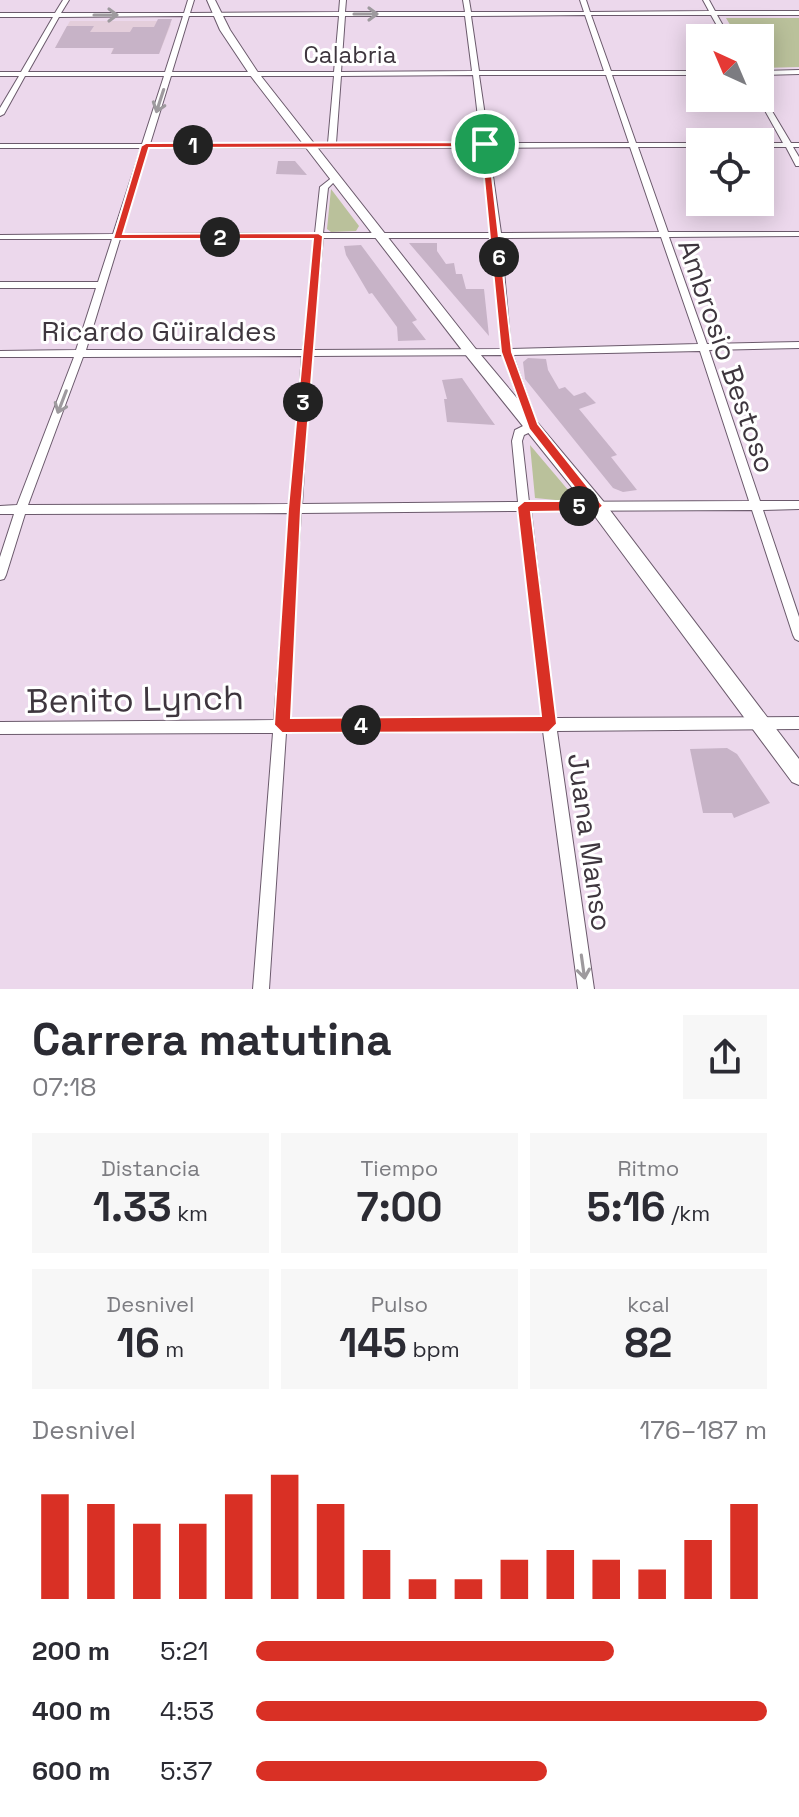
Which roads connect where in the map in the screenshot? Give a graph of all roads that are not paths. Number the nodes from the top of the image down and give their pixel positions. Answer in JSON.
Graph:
{"nodes":[{"id":1,"x":66,"y":0,"type":"edge"},
{"id":2,"x":191,"y":0,"type":"edge"},
{"id":3,"x":211,"y":0,"type":"edge"},
{"id":4,"x":343,"y":0,"type":"edge"},
{"id":5,"x":466,"y":0,"type":"edge"},
{"id":6,"x":583,"y":0,"type":"edge"},
{"id":7,"x":706,"y":0,"type":"edge"},
{"id":8,"x":714,"y":13,"type":"junction"},
{"id":9,"x":799,"y":13,"type":"edge"},
{"id":10,"x":342,"y":14,"type":"junction"},
{"id":11,"x":467,"y":14,"type":"junction"},
{"id":12,"x":587,"y":14,"type":"junction"},
{"id":13,"x":0,"y":15,"type":"edge"},
{"id":14,"x":57,"y":15,"type":"junction"},
{"id":15,"x":187,"y":15,"type":"junction"},
{"id":16,"x":217,"y":15,"type":"junction"},
{"id":17,"x":720,"y":24,"type":"edge"},
{"id":18,"x":338,"y":72,"type":"junction"},
{"id":19,"x":799,"y":72,"type":"edge"},
{"id":20,"x":169,"y":73,"type":"junction"},
{"id":21,"x":253,"y":73,"type":"junction"},
{"id":22,"x":607,"y":73,"type":"junction"},
{"id":23,"x":686,"y":73,"type":"edge"},
{"id":24,"x":774,"y":73,"type":"edge"},
{"id":25,"x":0,"y":74,"type":"edge"},
{"id":26,"x":23,"y":74,"type":"junction"},
{"id":27,"x":475,"y":74,"type":"junction"},
{"id":28,"x":769,"y":112,"type":"edge"},
{"id":29,"x":0,"y":114,"type":"edge"},
{"id":30,"x":332,"y":144,"type":"junction"},
{"id":31,"x":485,"y":144,"type":"junction"},
{"id":32,"x":632,"y":144,"type":"junction"},
{"id":33,"x":308,"y":145,"type":"junction"},
{"id":34,"x":686,"y":145,"type":"edge"},
{"id":35,"x":774,"y":145,"type":"edge"},
{"id":36,"x":788,"y":145,"type":"junction"},
{"id":37,"x":799,"y":145,"type":"edge"},
{"id":38,"x":0,"y":146,"type":"edge"},
{"id":39,"x":146,"y":146,"type":"junction"},
{"id":40,"x":799,"y":164,"type":"edge"},
{"id":41,"x":334,"y":178,"type":"junction"},
{"id":42,"x":799,"y":234,"type":"edge"},
{"id":43,"x":497,"y":235,"type":"junction"},
{"id":44,"x":318,"y":236,"type":"junction"},
{"id":45,"x":380,"y":236,"type":"junction"},
{"id":46,"x":663,"y":236,"type":"junction"},
{"id":47,"x":0,"y":237,"type":"edge"},
{"id":48,"x":117,"y":237,"type":"junction"},
{"id":49,"x":0,"y":285,"type":"edge"},
{"id":50,"x":101,"y":285,"type":"junction"},
{"id":51,"x":799,"y":345,"type":"edge"},
{"id":52,"x":703,"y":346,"type":"junction"},
{"id":53,"x":470,"y":351,"type":"junction"},
{"id":54,"x":307,"y":352,"type":"junction"},
{"id":55,"x":507,"y":352,"type":"junction"},
{"id":56,"x":80,"y":353,"type":"junction"},
{"id":57,"x":0,"y":354,"type":"edge"},
{"id":58,"x":533,"y":426,"type":"junction"},
{"id":59,"x":799,"y":505,"type":"edge"},
{"id":60,"x":597,"y":506,"type":"junction"},
{"id":61,"x":755,"y":506,"type":"junction"},
{"id":62,"x":524,"y":507,"type":"junction"},
{"id":63,"x":295,"y":509,"type":"junction"},
{"id":64,"x":0,"y":510,"type":"edge"},
{"id":65,"x":21,"y":510,"type":"junction"},
{"id":66,"x":0,"y":575,"type":"edge"},
{"id":67,"x":799,"y":635,"type":"edge"},
{"id":68,"x":762,"y":723,"type":"junction"},
{"id":69,"x":799,"y":723,"type":"edge"},
{"id":70,"x":549,"y":724,"type":"junction"},
{"id":71,"x":282,"y":725,"type":"junction"},
{"id":72,"x":0,"y":728,"type":"edge"},
{"id":73,"x":799,"y":775,"type":"edge"},
{"id":74,"x":261,"y":989,"type":"edge"},
{"id":75,"x":586,"y":989,"type":"edge"}],
"edges":[{"from":1,"to":14,"type":"street"},
{"from":2,"to":15,"type":"street"},
{"from":3,"to":16,"type":"main road"},
{"from":4,"to":10,"type":"street"},
{"from":5,"to":11,"type":"street"},
{"from":6,"to":12,"type":"street","name":"Ambrosio Bestoso"},
{"from":7,"to":8,"type":"street"},
{"from":8,"to":9,"type":"street"},
{"from":8,"to":12,"type":"street"},
{"from":8,"to":17,"type":"street"},
{"from":10,"to":11,"type":"street","one_way":true},
{"from":10,"to":16,"type":"street"},
{"from":10,"to":18,"type":"street"},
{"from":11,"to":12,"type":"street"},
{"from":11,"to":27,"type":"street"},
{"from":12,"to":22,"type":"street","name":"Ambrosio Bestoso"},
{"from":13,"to":14,"type":"street"},
{"from":14,"to":15,"type":"street","one_way":true},
{"from":14,"to":26,"type":"street"},
{"from":15,"to":16,"type":"street"},
{"from":15,"to":20,"type":"street"},
{"from":16,"to":21,"type":"main road"},
{"from":18,"to":21,"type":"street","name":"Calabria"},
{"from":18,"to":27,"type":"street","name":"Calabria"},
{"from":18,"to":30,"type":"street"},
{"from":19,"to":24,"type":"street"},
{"from":20,"to":21,"type":"street","name":"Calabria"},
{"from":20,"to":26,"type":"street","name":"Calabria"},
{"from":20,"to":39,"type":"street","one_way":true},
{"from":21,"to":33,"type":"main road"},
{"from":22,"to":23,"type":"street","name":"Calabria"},
{"from":22,"to":27,"type":"street","name":"Calabria"},
{"from":22,"to":32,"type":"street","name":"Ambrosio Bestoso"},
{"from":25,"to":26,"type":"street","name":"Calabria"},
{"from":26,"to":29,"type":"street"},
{"from":27,"to":31,"type":"street"},
{"from":28,"to":36,"type":"street"},
{"from":30,"to":31,"type":"street"},
{"from":30,"to":33,"type":"street"},
{"from":31,"to":32,"type":"street"},
{"from":31,"to":43,"type":"street"},
{"from":32,"to":34,"type":"street"},
{"from":32,"to":46,"type":"street","name":"Ambrosio Bestoso"},
{"from":33,"to":39,"type":"street"},
{"from":33,"to":41,"type":"main road"},
{"from":35,"to":36,"type":"street"},
{"from":36,"to":37,"type":"street"},
{"from":36,"to":40,"type":"street"},
{"from":38,"to":39,"type":"street"},
{"from":39,"to":48,"type":"street"},
{"from":41,"to":44,"type":"street"},
{"from":41,"to":45,"type":"main road"},
{"from":42,"to":46,"type":"street"},
{"from":43,"to":45,"type":"street"},
{"from":43,"to":46,"type":"street"},
{"from":43,"to":55,"type":"street"},
{"from":44,"to":45,"type":"street"},
{"from":44,"to":48,"type":"street"},
{"from":44,"to":54,"type":"street"},
{"from":45,"to":53,"type":"main road"},
{"from":46,"to":52,"type":"street","name":"Ambrosio Bestoso"},
{"from":47,"to":48,"type":"street"},
{"from":48,"to":50,"type":"street"},
{"from":49,"to":50,"type":"street"},
{"from":50,"to":56,"type":"street"},
{"from":51,"to":52,"type":"street","name":"Ricardo Güiraldes"},
{"from":52,"to":55,"type":"street","name":"Ricardo Güiraldes"},
{"from":52,"to":61,"type":"street","name":"Ambrosio Bestoso"},
{"from":53,"to":54,"type":"street","name":"Ricardo Güiraldes"},
{"from":53,"to":55,"type":"street","name":"Ricardo Güiraldes"},
{"from":53,"to":58,"type":"main road"},
{"from":54,"to":56,"type":"street","name":"Ricardo Güiraldes"},
{"from":54,"to":63,"type":"street"},
{"from":55,"to":58,"type":"street"},
{"from":56,"to":57,"type":"street","name":"Ricardo Güiraldes"},
{"from":56,"to":65,"type":"street","one_way":true},
{"from":58,"to":60,"type":"main road"},
{"from":58,"to":62,"type":"street","name":"Juana Manso"},
{"from":59,"to":61,"type":"street"},
{"from":60,"to":61,"type":"street"},
{"from":60,"to":62,"type":"street"},
{"from":60,"to":68,"type":"main road"},
{"from":61,"to":67,"type":"street","name":"Ambrosio Bestoso"},
{"from":62,"to":63,"type":"street"},
{"from":62,"to":70,"type":"street","name":"Juana Manso"},
{"from":63,"to":65,"type":"street"},
{"from":63,"to":71,"type":"street"},
{"from":64,"to":65,"type":"street"},
{"from":65,"to":66,"type":"street"},
{"from":68,"to":69,"type":"street","name":"Benito Lynch"},
{"from":68,"to":70,"type":"street","name":"Benito Lynch"},
{"from":68,"to":73,"type":"main road"},
{"from":70,"to":71,"type":"street","name":"Benito Lynch"},
{"from":70,"to":75,"type":"street","name":"Juana Manso","one_way":true},
{"from":71,"to":72,"type":"street","name":"Benito Lynch"},
{"from":71,"to":74,"type":"street"}]}
